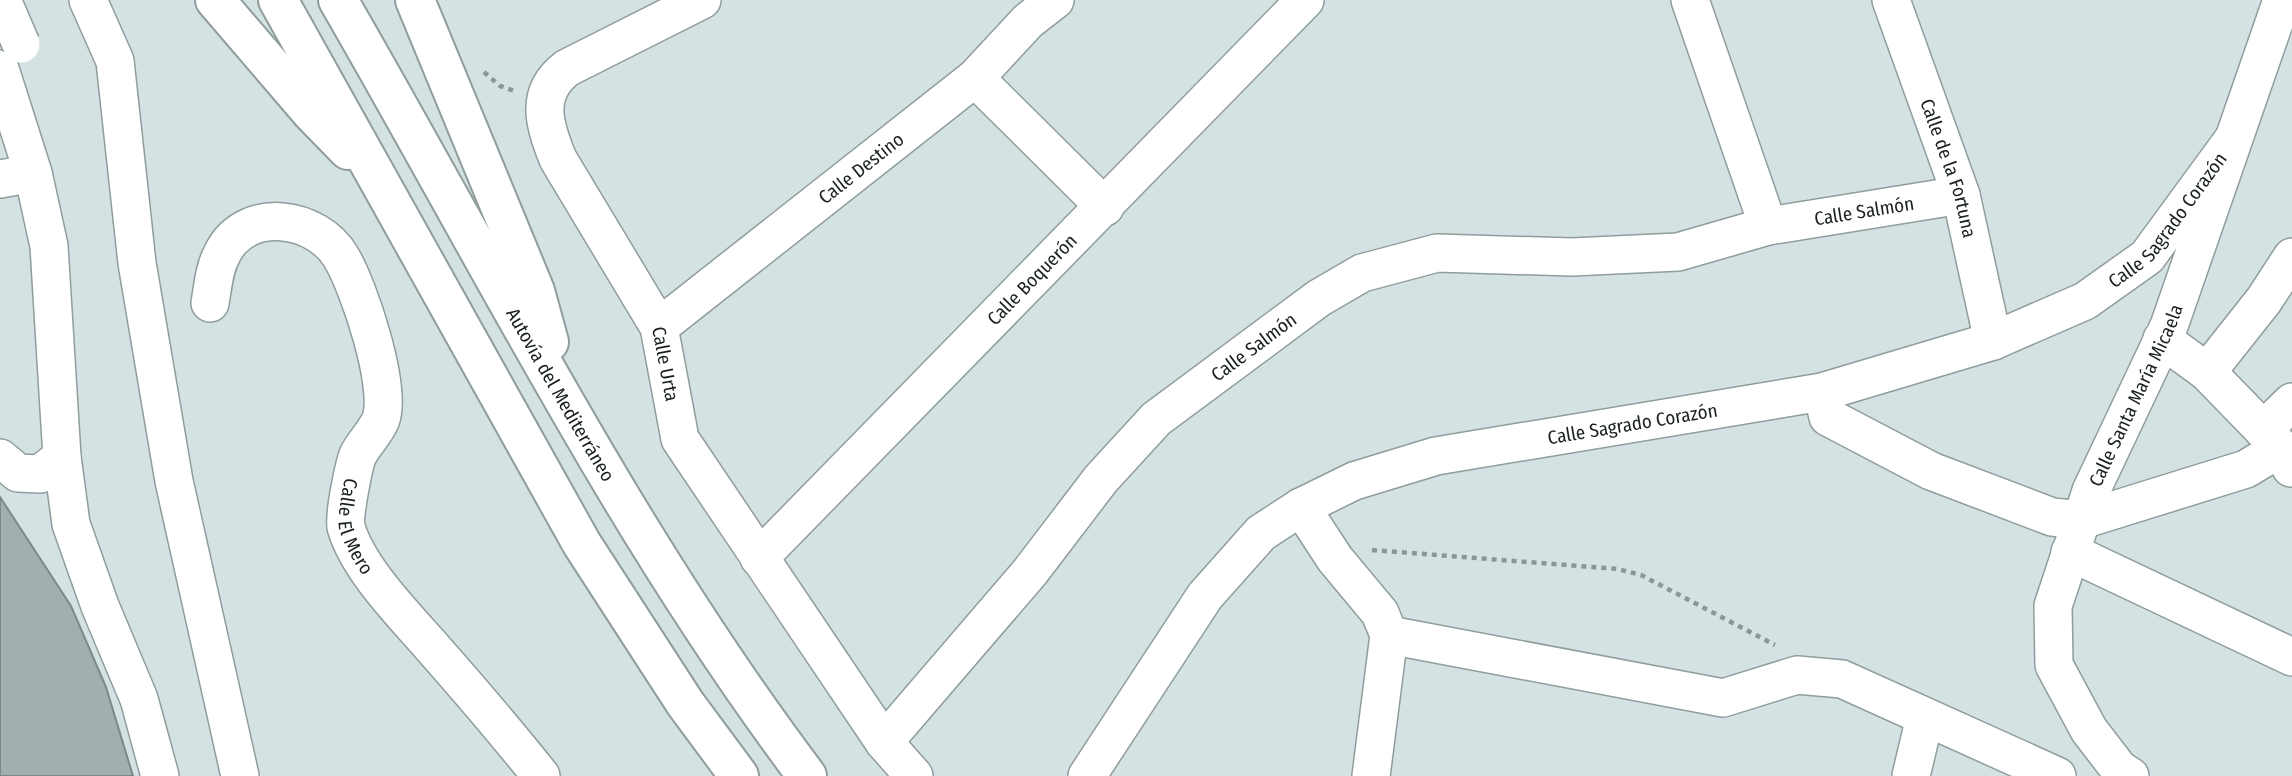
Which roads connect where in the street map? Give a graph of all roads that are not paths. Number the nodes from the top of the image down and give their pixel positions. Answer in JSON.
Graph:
{"nodes":[{"id":1,"x":2,"y":0,"type":"edge"},
{"id":2,"x":15,"y":0,"type":"edge"},
{"id":3,"x":89,"y":0,"type":"edge"},
{"id":4,"x":215,"y":0,"type":"edge"},
{"id":5,"x":278,"y":0,"type":"edge"},
{"id":6,"x":338,"y":0,"type":"edge"},
{"id":7,"x":415,"y":0,"type":"edge"},
{"id":8,"x":702,"y":0,"type":"edge"},
{"id":9,"x":1055,"y":0,"type":"edge"},
{"id":10,"x":1305,"y":0,"type":"edge"},
{"id":11,"x":1690,"y":0,"type":"edge"},
{"id":12,"x":1891,"y":0,"type":"edge"},
{"id":13,"x":2282,"y":0,"type":"edge"},
{"id":14,"x":8,"y":58,"type":"edge"},
{"id":15,"x":975,"y":78,"type":"junction"},
{"id":16,"x":2232,"y":141,"type":"junction"},
{"id":17,"x":16,"y":176,"type":"edge"},
{"id":18,"x":385,"y":189,"type":"junction"},
{"id":19,"x":1961,"y":195,"type":"junction"},
{"id":20,"x":1105,"y":207,"type":"junction"},
{"id":21,"x":1768,"y":226,"type":"junction"},
{"id":22,"x":2292,"y":257,"type":"edge"},
{"id":23,"x":210,"y":303,"type":"dead end"},
{"id":24,"x":659,"y":327,"type":"junction"},
{"id":25,"x":2162,"y":339,"type":"junction"},
{"id":26,"x":1993,"y":341,"type":"junction"},
{"id":27,"x":2207,"y":372,"type":"junction"},
{"id":28,"x":555,"y":382,"type":"junction"},
{"id":29,"x":1822,"y":392,"type":"junction"},
{"id":30,"x":2292,"y":402,"type":"edge"},
{"id":31,"x":2279,"y":450,"type":"edge"},
{"id":32,"x":62,"y":457,"type":"junction"},
{"id":33,"x":0,"y":458,"type":"edge"},
{"id":34,"x":1301,"y":507,"type":"junction"},
{"id":35,"x":2076,"y":536,"type":"junction"},
{"id":36,"x":759,"y":558,"type":"junction"},
{"id":37,"x":1389,"y":635,"type":"junction"},
{"id":38,"x":2292,"y":657,"type":"edge"},
{"id":39,"x":1925,"y":717,"type":"junction"},
{"id":40,"x":884,"y":742,"type":"junction"},
{"id":41,"x":2121,"y":774,"type":"edge"},
{"id":42,"x":160,"y":776,"type":"edge"},
{"id":43,"x":240,"y":776,"type":"edge"},
{"id":44,"x":541,"y":776,"type":"edge"},
{"id":45,"x":739,"y":776,"type":"edge"},
{"id":46,"x":807,"y":776,"type":"edge"},
{"id":47,"x":914,"y":776,"type":"edge"},
{"id":48,"x":1087,"y":776,"type":"edge"},
{"id":49,"x":1371,"y":776,"type":"edge"},
{"id":50,"x":1911,"y":776,"type":"edge"},
{"id":51,"x":2057,"y":776,"type":"edge"}],
"edges":[{"from":1,"to":14,"type":"street","bridge":true},
{"from":2,"to":14,"type":"street"},
{"from":3,"to":43,"type":"street"},
{"from":4,"to":18,"type":"highway"},
{"from":5,"to":18,"type":"highway"},
{"from":6,"to":28,"type":"highway","name":"Autovía del Mediterráneo"},
{"from":7,"to":28,"type":"highway"},
{"from":8,"to":24,"type":"street","name":"Calle Urta"},
{"from":9,"to":15,"type":"street","name":"Calle Destino"},
{"from":10,"to":20,"type":"street","name":"Calle Boquerón"},
{"from":11,"to":21,"type":"street"},
{"from":12,"to":19,"type":"street","name":"Calle de la Fortuna"},
{"from":13,"to":16,"type":"street","name":"Calle Santa María Micaela"},
{"from":14,"to":17,"type":"street"},
{"from":15,"to":20,"type":"street"},
{"from":15,"to":24,"type":"street","name":"Calle Destino"},
{"from":16,"to":25,"type":"street","name":"Calle Santa María Micaela"},
{"from":16,"to":26,"type":"street","name":"Calle Sagrado Corazón"},
{"from":17,"to":32,"type":"street"},
{"from":18,"to":45,"type":"highway"},
{"from":19,"to":21,"type":"street","name":"Calle Salmón"},
{"from":19,"to":26,"type":"street","name":"Calle de la Fortuna"},
{"from":20,"to":36,"type":"street","name":"Calle Boquerón"},
{"from":21,"to":40,"type":"street","name":"Calle Salmón"},
{"from":22,"to":27,"type":"street"},
{"from":23,"to":44,"type":"street","name":"Calle El Mero"},
{"from":24,"to":36,"type":"street","name":"Calle Urta"},
{"from":25,"to":27,"type":"street"},
{"from":25,"to":35,"type":"street","name":"Calle Santa María Micaela"},
{"from":26,"to":29,"type":"street","name":"Calle Sagrado Corazón"},
{"from":27,"to":31,"type":"street"},
{"from":28,"to":46,"type":"highway","name":"Autovía del Mediterráneo"},
{"from":29,"to":34,"type":"street","name":"Calle Sagrado Corazón"},
{"from":29,"to":35,"type":"street"},
{"from":30,"to":31,"type":"street"},
{"from":31,"to":35,"type":"street"},
{"from":32,"to":33,"type":"street"},
{"from":32,"to":42,"type":"street"},
{"from":34,"to":37,"type":"street"},
{"from":34,"to":48,"type":"street","name":"Calle Sagrado Corazón"},
{"from":35,"to":38,"type":"street"},
{"from":35,"to":41,"type":"street","name":"Calle Santa María Micaela"},
{"from":36,"to":40,"type":"street","name":"Calle Urta"},
{"from":37,"to":39,"type":"street"},
{"from":37,"to":49,"type":"street"},
{"from":39,"to":50,"type":"street"},
{"from":39,"to":51,"type":"street"},
{"from":40,"to":47,"type":"street","name":"Calle Urta"}]}
